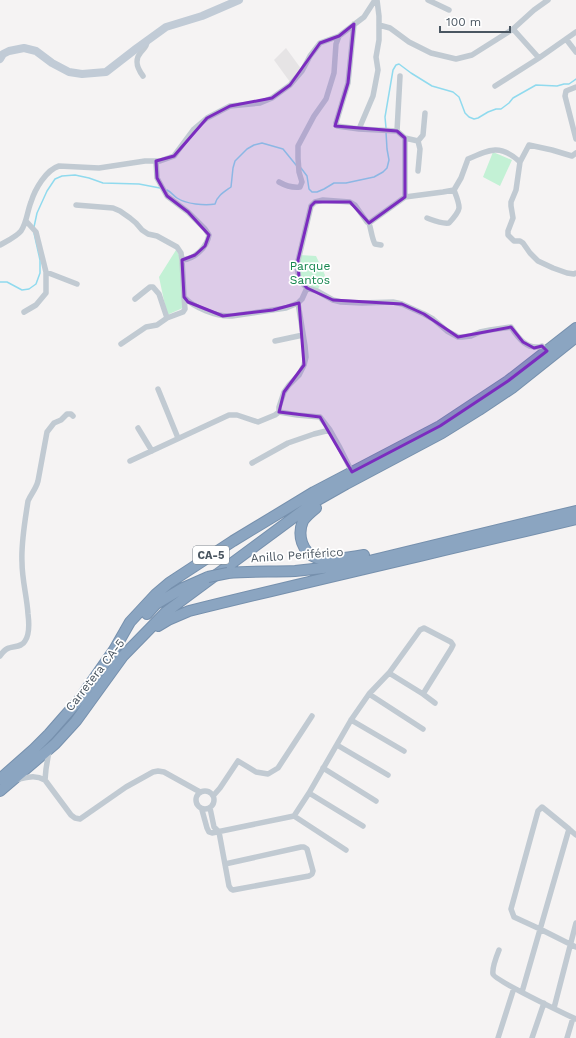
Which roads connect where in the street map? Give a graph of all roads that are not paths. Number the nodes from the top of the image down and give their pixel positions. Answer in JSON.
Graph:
{"nodes":[{"id":1,"x":238,"y":0,"type":"edge"},
{"id":2,"x":376,"y":0,"type":"edge"},
{"id":3,"x":428,"y":0,"type":"edge"},
{"id":4,"x":548,"y":0,"type":"edge"},
{"id":5,"x":449,"y":10,"type":"dead end"},
{"id":6,"x":354,"y":24,"type":"junction"},
{"id":7,"x":379,"y":25,"type":"junction"},
{"id":8,"x":513,"y":29,"type":"junction"},
{"id":9,"x":576,"y":32,"type":"edge"},
{"id":10,"x":339,"y":36,"type":"junction"},
{"id":11,"x":566,"y":39,"type":"junction"},
{"id":12,"x":147,"y":40,"type":"junction"},
{"id":13,"x":576,"y":52,"type":"edge"},
{"id":14,"x":539,"y":58,"type":"junction"},
{"id":15,"x":0,"y":59,"type":"edge"},
{"id":16,"x":143,"y":76,"type":"dead end"},
{"id":17,"x":400,"y":76,"type":"dead end"},
{"id":18,"x":495,"y":86,"type":"dead end"},
{"id":19,"x":576,"y":87,"type":"edge"},
{"id":20,"x":425,"y":113,"type":"dead end"},
{"id":21,"x":359,"y":129,"type":"junction"},
{"id":22,"x":397,"y":132,"type":"junction"},
{"id":23,"x":405,"y":138,"type":"junction"},
{"id":24,"x":576,"y":139,"type":"edge"},
{"id":25,"x":418,"y":141,"type":"junction"},
{"id":26,"x":576,"y":153,"type":"edge"},
{"id":27,"x":156,"y":161,"type":"junction"},
{"id":28,"x":520,"y":162,"type":"junction"},
{"id":29,"x":418,"y":171,"type":"dead end"},
{"id":30,"x":279,"y":182,"type":"dead end"},
{"id":31,"x":454,"y":190,"type":"junction"},
{"id":32,"x":405,"y":197,"type":"junction"},
{"id":33,"x":76,"y":205,"type":"dead end"},
{"id":34,"x":427,"y":218,"type":"dead end"},
{"id":35,"x":26,"y":221,"type":"junction"},
{"id":36,"x":369,"y":223,"type":"junction"},
{"id":37,"x":0,"y":245,"type":"edge"},
{"id":38,"x":381,"y":245,"type":"dead end"},
{"id":39,"x":182,"y":260,"type":"junction"},
{"id":40,"x":46,"y":272,"type":"junction"},
{"id":41,"x":576,"y":273,"type":"edge"},
{"id":42,"x":77,"y":284,"type":"dead end"},
{"id":43,"x":307,"y":288,"type":"junction"},
{"id":44,"x":184,"y":297,"type":"junction"},
{"id":45,"x":135,"y":298,"type":"dead end"},
{"id":46,"x":298,"y":303,"type":"junction"},
{"id":47,"x":24,"y":312,"type":"dead end"},
{"id":48,"x":167,"y":318,"type":"junction"},
{"id":49,"x":576,"y":328,"type":"edge"},
{"id":50,"x":303,"y":336,"type":"junction"},
{"id":51,"x":576,"y":337,"type":"edge"},
{"id":52,"x":275,"y":342,"type":"dead end"},
{"id":53,"x":121,"y":344,"type":"dead end"},
{"id":54,"x":547,"y":350,"type":"junction"},
{"id":55,"x":158,"y":389,"type":"dead end"},
{"id":56,"x":279,"y":412,"type":"junction"},
{"id":57,"x":73,"y":416,"type":"dead end"},
{"id":58,"x":138,"y":428,"type":"dead end"},
{"id":59,"x":330,"y":430,"type":"junction"},
{"id":60,"x":178,"y":438,"type":"junction"},
{"id":61,"x":152,"y":451,"type":"junction"},
{"id":62,"x":388,"y":457,"type":"junction"},
{"id":63,"x":130,"y":461,"type":"dead end"},
{"id":64,"x":252,"y":463,"type":"dead end"},
{"id":65,"x":352,"y":472,"type":"junction"},
{"id":66,"x":576,"y":511,"type":"edge"},
{"id":67,"x":576,"y":519,"type":"edge"},
{"id":68,"x":500,"y":529,"type":"junction"},
{"id":69,"x":148,"y":632,"type":"junction"},
{"id":70,"x":114,"y":650,"type":"junction"},
{"id":71,"x":0,"y":656,"type":"edge"},
{"id":72,"x":389,"y":673,"type":"junction"},
{"id":73,"x":369,"y":694,"type":"junction"},
{"id":74,"x":423,"y":694,"type":"junction"},
{"id":75,"x":435,"y":704,"type":"dead end"},
{"id":76,"x":312,"y":716,"type":"dead end"},
{"id":77,"x":351,"y":720,"type":"junction"},
{"id":78,"x":423,"y":729,"type":"dead end"},
{"id":79,"x":337,"y":745,"type":"junction"},
{"id":80,"x":49,"y":749,"type":"junction"},
{"id":81,"x":404,"y":751,"type":"dead end"},
{"id":82,"x":323,"y":768,"type":"junction"},
{"id":83,"x":388,"y":775,"type":"dead end"},
{"id":84,"x":0,"y":779,"type":"edge"},
{"id":85,"x":13,"y":780,"type":"junction"},
{"id":86,"x":45,"y":780,"type":"junction"},
{"id":87,"x":0,"y":791,"type":"edge"},
{"id":88,"x":200,"y":792,"type":"junction"},
{"id":89,"x":309,"y":794,"type":"junction"},
{"id":90,"x":213,"y":796,"type":"junction"},
{"id":91,"x":376,"y":800,"type":"dead end"},
{"id":92,"x":210,"y":808,"type":"junction"},
{"id":93,"x":202,"y":810,"type":"junction"},
{"id":94,"x":294,"y":816,"type":"junction"},
{"id":95,"x":363,"y":826,"type":"dead end"},
{"id":96,"x":569,"y":829,"type":"junction"},
{"id":97,"x":219,"y":832,"type":"junction"},
{"id":98,"x":576,"y":835,"type":"edge"},
{"id":99,"x":346,"y":850,"type":"dead end"},
{"id":100,"x":225,"y":864,"type":"junction"},
{"id":101,"x":576,"y":923,"type":"edge"},
{"id":102,"x":540,"y":929,"type":"junction"},
{"id":103,"x":573,"y":946,"type":"edge"},
{"id":104,"x":499,"y":950,"type":"dead end"},
{"id":105,"x":514,"y":988,"type":"junction"},
{"id":106,"x":522,"y":992,"type":"junction"},
{"id":107,"x":544,"y":1003,"type":"junction"},
{"id":108,"x":554,"y":1008,"type":"junction"},
{"id":109,"x":574,"y":1019,"type":"edge"},
{"id":110,"x":498,"y":1038,"type":"edge"},
{"id":111,"x":532,"y":1038,"type":"edge"},
{"id":112,"x":567,"y":1038,"type":"edge"}],
"edges":[{"from":1,"to":12,"type":"street"},
{"from":2,"to":6,"type":"street"},
{"from":2,"to":7,"type":"street"},
{"from":3,"to":5,"type":"street"},
{"from":4,"to":8,"type":"street"},
{"from":6,"to":10,"type":"street"},
{"from":6,"to":21,"type":"street"},
{"from":7,"to":8,"type":"street"},
{"from":7,"to":21,"type":"street"},
{"from":8,"to":14,"type":"street"},
{"from":9,"to":11,"type":"street"},
{"from":10,"to":27,"type":"street"},
{"from":10,"to":30,"type":"street"},
{"from":11,"to":13,"type":"street"},
{"from":11,"to":14,"type":"street"},
{"from":12,"to":15,"type":"street"},
{"from":12,"to":16,"type":"street"},
{"from":14,"to":18,"type":"street"},
{"from":17,"to":22,"type":"street"},
{"from":19,"to":24,"type":"street"},
{"from":20,"to":25,"type":"street"},
{"from":21,"to":22,"type":"street"},
{"from":22,"to":23,"type":"street"},
{"from":23,"to":25,"type":"street"},
{"from":23,"to":32,"type":"street"},
{"from":25,"to":29,"type":"street"},
{"from":26,"to":28,"type":"street"},
{"from":27,"to":35,"type":"street"},
{"from":27,"to":39,"type":"street"},
{"from":28,"to":31,"type":"street"},
{"from":28,"to":41,"type":"street"},
{"from":31,"to":32,"type":"street"},
{"from":31,"to":34,"type":"street"},
{"from":32,"to":36,"type":"street"},
{"from":33,"to":39,"type":"street"},
{"from":35,"to":37,"type":"street"},
{"from":35,"to":40,"type":"street"},
{"from":36,"to":38,"type":"street"},
{"from":36,"to":43,"type":"street"},
{"from":39,"to":44,"type":"street"},
{"from":40,"to":42,"type":"street"},
{"from":40,"to":47,"type":"street"},
{"from":43,"to":46,"type":"street"},
{"from":43,"to":54,"type":"street"},
{"from":44,"to":46,"type":"street"},
{"from":44,"to":48,"type":"street"},
{"from":45,"to":48,"type":"street"},
{"from":46,"to":50,"type":"street"},
{"from":48,"to":53,"type":"street"},
{"from":49,"to":54,"type":"highway","number":"CA-5"},
{"from":50,"to":52,"type":"street"},
{"from":50,"to":56,"type":"street"},
{"from":51,"to":62,"type":"highway","number":"CA-5"},
{"from":54,"to":62,"type":"highway","number":"CA-5"},
{"from":55,"to":60,"type":"street"},
{"from":56,"to":59,"type":"street"},
{"from":56,"to":60,"type":"street"},
{"from":57,"to":71,"type":"street"},
{"from":58,"to":61,"type":"street"},
{"from":59,"to":64,"type":"street"},
{"from":59,"to":65,"type":"street"},
{"from":60,"to":61,"type":"street"},
{"from":61,"to":63,"type":"street"},
{"from":62,"to":65,"type":"highway","name":"Carretera CA-5","number":"CA-5"},
{"from":62,"to":68,"type":"highway"},
{"from":62,"to":69,"type":"highway","name":"Carretera CA-5","number":"CA-5"},
{"from":65,"to":70,"type":"highway","name":"Carretera CA-5","number":"CA-5"},
{"from":66,"to":68,"type":"highway","name":"Anillo Periférico"},
{"from":67,"to":69,"type":"highway","name":"Anillo Periférico"},
{"from":68,"to":70,"type":"highway","name":"Anillo Periférico","bridge":true},
{"from":69,"to":80,"type":"highway","name":"Carretera CA-5","number":"CA-5"},
{"from":70,"to":84,"type":"highway","name":"Carretera CA-5","number":"CA-5"},
{"from":72,"to":73,"type":"street"},
{"from":72,"to":74,"type":"street"},
{"from":72,"to":74,"type":"street"},
{"from":73,"to":77,"type":"street"},
{"from":73,"to":78,"type":"street"},
{"from":74,"to":75,"type":"street"},
{"from":76,"to":90,"type":"street"},
{"from":77,"to":79,"type":"street"},
{"from":77,"to":81,"type":"street"},
{"from":79,"to":82,"type":"street"},
{"from":79,"to":83,"type":"street"},
{"from":80,"to":85,"type":"highway","name":"Carretera CA-5","number":"CA-5"},
{"from":80,"to":86,"type":"street"},
{"from":82,"to":89,"type":"street"},
{"from":82,"to":91,"type":"street"},
{"from":85,"to":86,"type":"street"},
{"from":85,"to":87,"type":"highway","name":"Carretera CA-5","number":"CA-5"},
{"from":86,"to":88,"type":"street"},
{"from":88,"to":90,"type":"street"},
{"from":88,"to":93,"type":"street"},
{"from":89,"to":94,"type":"street"},
{"from":89,"to":95,"type":"street"},
{"from":90,"to":92,"type":"street"},
{"from":92,"to":93,"type":"street"},
{"from":92,"to":97,"type":"street"},
{"from":93,"to":97,"type":"street"},
{"from":94,"to":97,"type":"street"},
{"from":94,"to":99,"type":"street"},
{"from":96,"to":98,"type":"street"},
{"from":96,"to":102,"type":"street"},
{"from":96,"to":102,"type":"street"},
{"from":97,"to":100,"type":"street"},
{"from":100,"to":100,"type":"street"},
{"from":101,"to":103,"type":"street"},
{"from":102,"to":103,"type":"street"},
{"from":102,"to":106,"type":"street"},
{"from":103,"to":108,"type":"street"},
{"from":104,"to":105,"type":"street"},
{"from":105,"to":106,"type":"street"},
{"from":105,"to":110,"type":"street"},
{"from":106,"to":107,"type":"street"},
{"from":107,"to":108,"type":"street"},
{"from":107,"to":111,"type":"street"},
{"from":108,"to":109,"type":"street"},
{"from":109,"to":112,"type":"street"}]}
